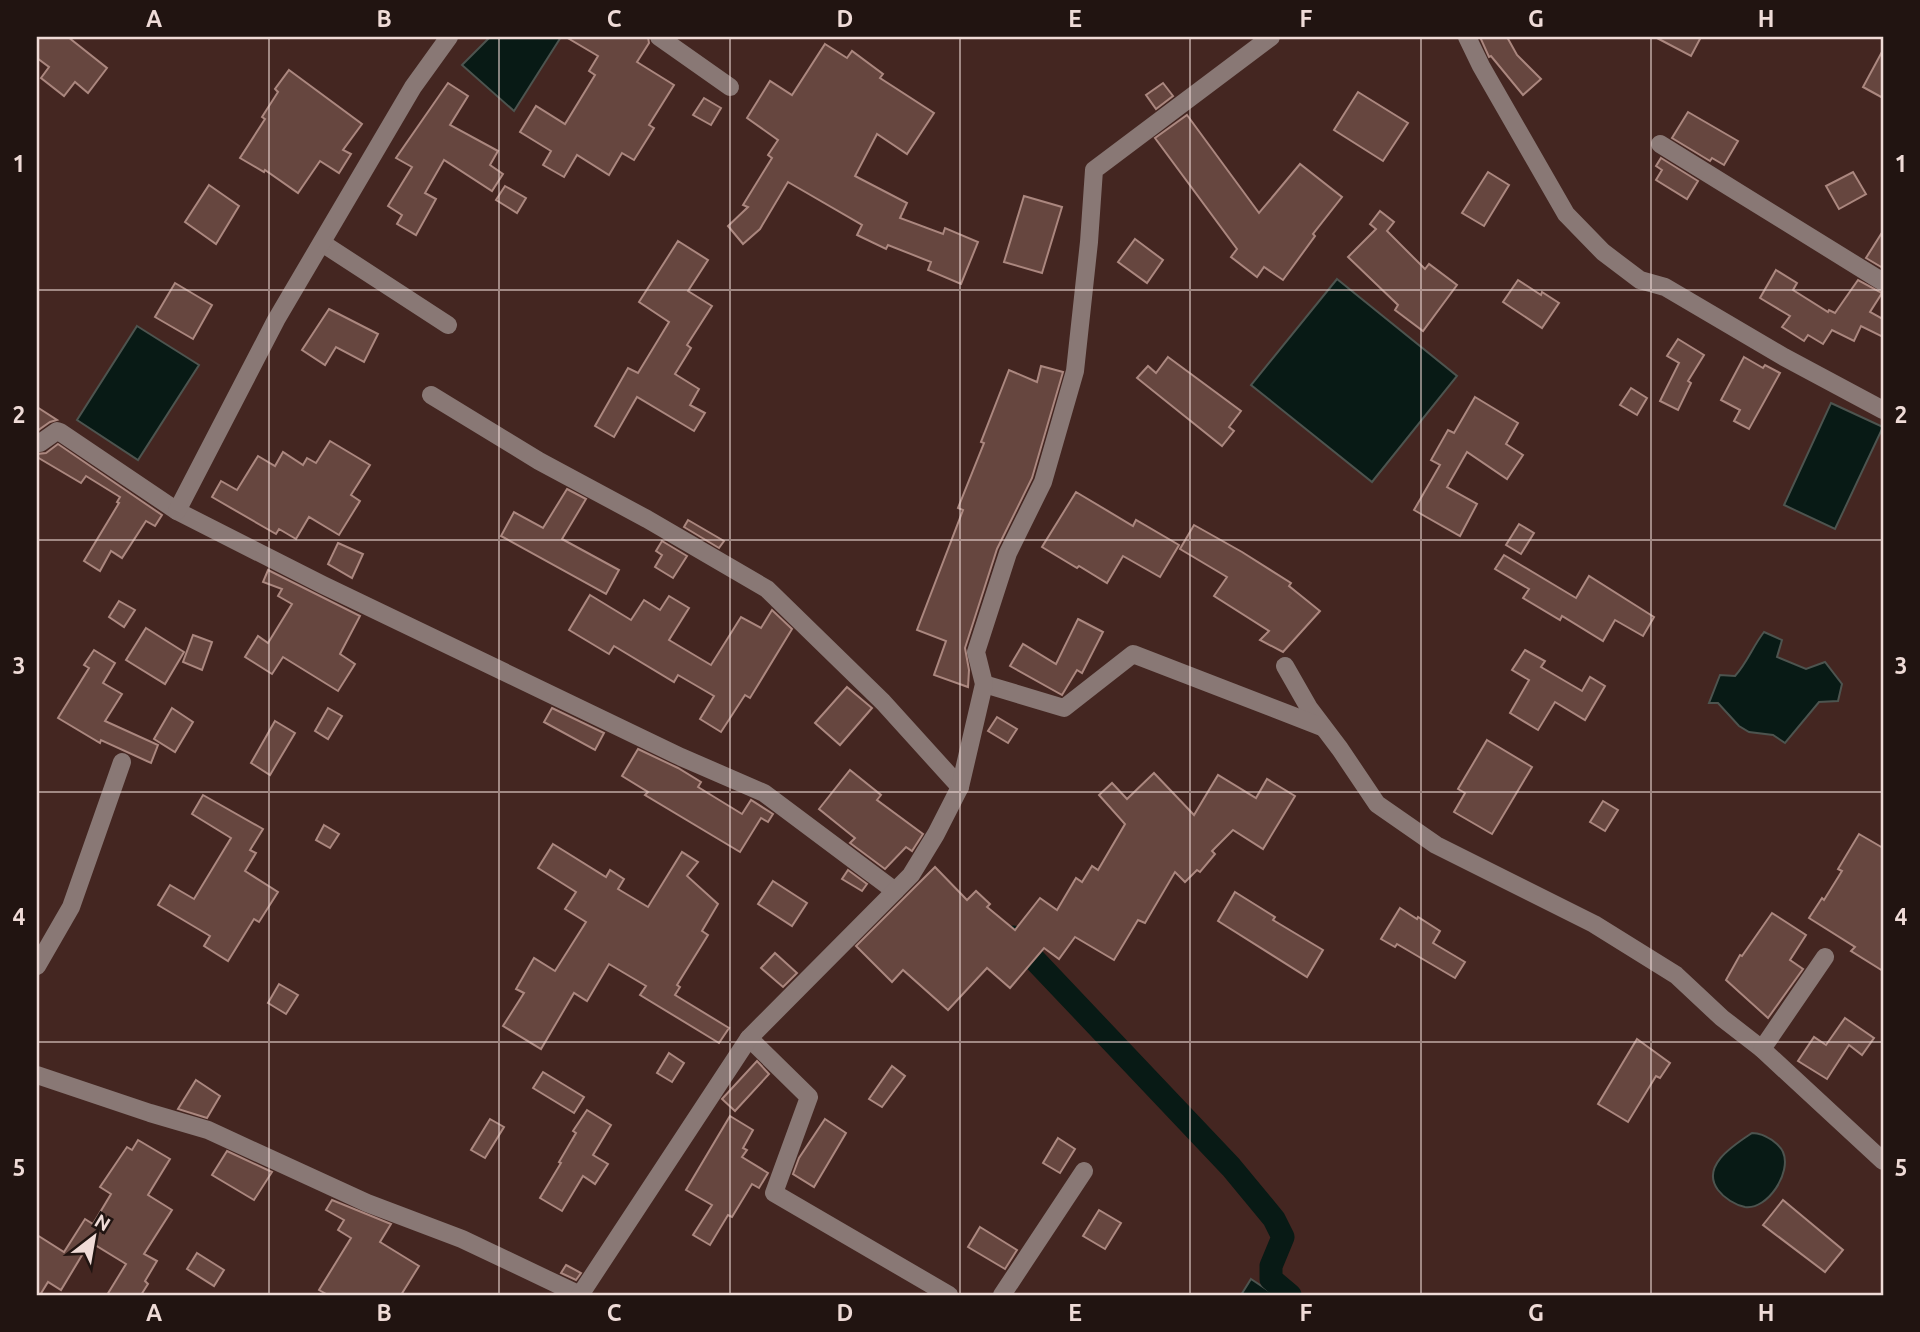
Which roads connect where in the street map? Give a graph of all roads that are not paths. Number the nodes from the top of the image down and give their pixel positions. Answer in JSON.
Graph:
{"nodes":[{"id":1,"x":449,"y":37,"type":"edge"},
{"id":2,"x":659,"y":37,"type":"edge"},
{"id":3,"x":1271,"y":37,"type":"edge"},
{"id":4,"x":1467,"y":37,"type":"edge"},
{"id":5,"x":730,"y":87,"type":"dead end"},
{"id":6,"x":1660,"y":144,"type":"dead end"},
{"id":7,"x":322,"y":243,"type":"junction"},
{"id":8,"x":1883,"y":282,"type":"edge"},
{"id":9,"x":448,"y":325,"type":"dead end"},
{"id":10,"x":431,"y":395,"type":"dead end"},
{"id":11,"x":1883,"y":410,"type":"edge"},
{"id":12,"x":37,"y":443,"type":"edge"},
{"id":13,"x":177,"y":511,"type":"junction"},
{"id":14,"x":1285,"y":666,"type":"dead end"},
{"id":15,"x":984,"y":684,"type":"junction"},
{"id":16,"x":1324,"y":728,"type":"junction"},
{"id":17,"x":122,"y":762,"type":"dead end"},
{"id":18,"x":960,"y":787,"type":"junction"},
{"id":19,"x":895,"y":891,"type":"junction"},
{"id":20,"x":1825,"y":957,"type":"dead end"},
{"id":21,"x":37,"y":966,"type":"edge"},
{"id":22,"x":749,"y":1038,"type":"junction"},
{"id":23,"x":1762,"y":1048,"type":"junction"},
{"id":24,"x":37,"y":1075,"type":"edge"},
{"id":25,"x":1883,"y":1161,"type":"edge"},
{"id":26,"x":1084,"y":1171,"type":"dead end"},
{"id":27,"x":580,"y":1295,"type":"edge"},
{"id":28,"x":949,"y":1295,"type":"edge"},
{"id":29,"x":1002,"y":1295,"type":"edge"}],
"edges":[{"from":1,"to":7,"type":"street"},
{"from":2,"to":5,"type":"street"},
{"from":3,"to":15,"type":"street"},
{"from":4,"to":11,"type":"street"},
{"from":6,"to":8,"type":"street"},
{"from":7,"to":9,"type":"street"},
{"from":7,"to":13,"type":"street"},
{"from":10,"to":18,"type":"street"},
{"from":12,"to":13,"type":"street"},
{"from":13,"to":19,"type":"street"},
{"from":14,"to":16,"type":"street"},
{"from":15,"to":16,"type":"street"},
{"from":15,"to":18,"type":"street"},
{"from":16,"to":23,"type":"street"},
{"from":17,"to":21,"type":"street"},
{"from":18,"to":19,"type":"street"},
{"from":19,"to":22,"type":"street"},
{"from":20,"to":23,"type":"street"},
{"from":22,"to":27,"type":"street"},
{"from":22,"to":28,"type":"street"},
{"from":23,"to":25,"type":"street"},
{"from":24,"to":27,"type":"street"},
{"from":26,"to":29,"type":"street"}]}
